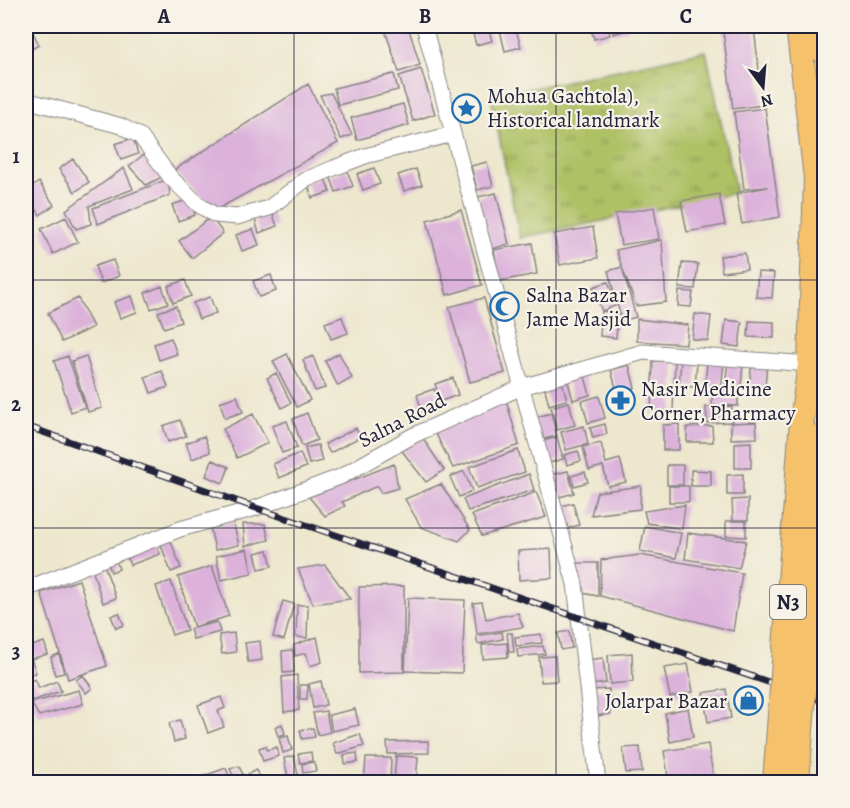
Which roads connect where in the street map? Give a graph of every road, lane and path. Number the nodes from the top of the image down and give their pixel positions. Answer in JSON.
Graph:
{"nodes":[{"id":1,"x":424,"y":26,"type":"edge"},
{"id":2,"x":798,"y":26,"type":"edge"},
{"id":3,"x":823,"y":26,"type":"edge"},
{"id":4,"x":825,"y":52,"type":"edge"},
{"id":5,"x":26,"y":100,"type":"edge"},
{"id":6,"x":453,"y":134,"type":"junction"},
{"id":7,"x":810,"y":364,"type":"junction"},
{"id":8,"x":522,"y":387,"type":"junction"},
{"id":9,"x":825,"y":433,"type":"edge"},
{"id":10,"x":26,"y":589,"type":"edge"},
{"id":11,"x":598,"y":783,"type":"edge"},
{"id":12,"x":775,"y":783,"type":"edge"},
{"id":13,"x":797,"y":783,"type":"edge"}],
"edges":[{"from":1,"to":6,"type":"street"},
{"from":2,"to":7,"type":"highway","number":"N3"},
{"from":3,"to":4,"type":"highway"},
{"from":5,"to":6,"type":"street"},
{"from":6,"to":8,"type":"street"},
{"from":7,"to":8,"type":"street","name":"Salna Road"},
{"from":7,"to":12,"type":"highway","number":"N3","bridge":true},
{"from":8,"to":10,"type":"street","name":"Salna Road"},
{"from":8,"to":11,"type":"street"},
{"from":9,"to":13,"type":"highway","number":"N3","bridge":true}]}
